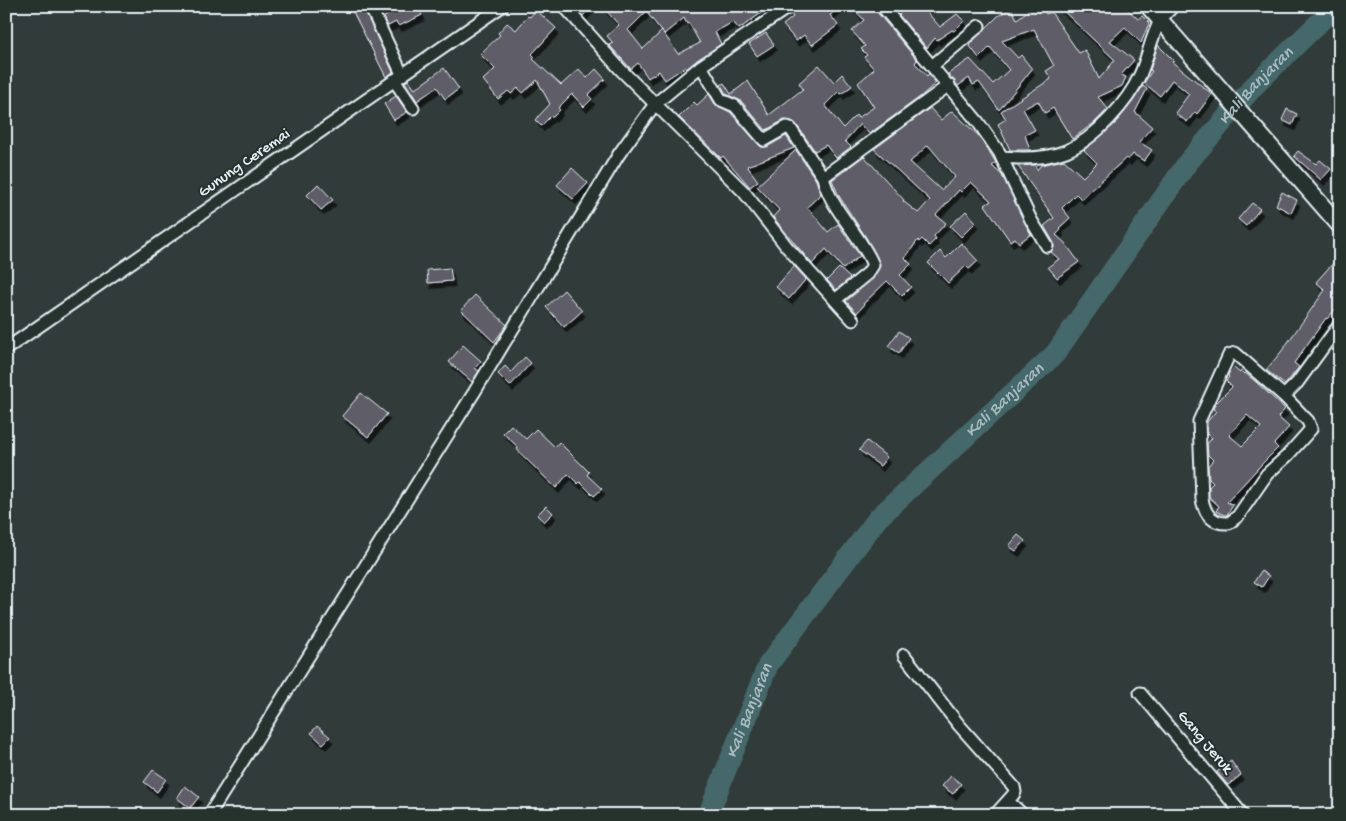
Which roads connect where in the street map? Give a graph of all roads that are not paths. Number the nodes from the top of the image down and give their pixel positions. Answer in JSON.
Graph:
{"nodes":[{"id":1,"x":370,"y":6,"type":"edge"},
{"id":2,"x":502,"y":6,"type":"edge"},
{"id":3,"x":564,"y":6,"type":"edge"},
{"id":4,"x":790,"y":6,"type":"edge"},
{"id":5,"x":882,"y":6,"type":"edge"},
{"id":6,"x":1148,"y":6,"type":"edge"},
{"id":7,"x":1173,"y":6,"type":"edge"},
{"id":8,"x":1160,"y":20,"type":"junction"},
{"id":9,"x":979,"y":26,"type":"dead end"},
{"id":10,"x":701,"y":66,"type":"junction"},
{"id":11,"x":932,"y":66,"type":"junction"},
{"id":12,"x":398,"y":77,"type":"junction"},
{"id":13,"x":949,"y":85,"type":"junction"},
{"id":14,"x":655,"y":104,"type":"junction"},
{"id":15,"x":413,"y":108,"type":"dead end"},
{"id":16,"x":1002,"y":157,"type":"junction"},
{"id":17,"x":824,"y":177,"type":"junction"},
{"id":18,"x":1340,"y":226,"type":"edge"},
{"id":19,"x":1048,"y":246,"type":"dead end"},
{"id":20,"x":835,"y":300,"type":"junction"},
{"id":21,"x":853,"y":320,"type":"dead end"},
{"id":22,"x":1340,"y":324,"type":"edge"},
{"id":23,"x":6,"y":349,"type":"edge"},
{"id":24,"x":1284,"y":396,"type":"junction"},
{"id":25,"x":904,"y":655,"type":"dead end"},
{"id":26,"x":1140,"y":693,"type":"dead end"},
{"id":27,"x":1008,"y":801,"type":"junction"},
{"id":28,"x":209,"y":815,"type":"edge"},
{"id":29,"x":995,"y":815,"type":"edge"},
{"id":30,"x":1023,"y":815,"type":"edge"},
{"id":31,"x":1243,"y":815,"type":"edge"}],
"edges":[{"from":1,"to":12,"type":"street"},
{"from":2,"to":12,"type":"street","name":"Gunung Ceremai"},
{"from":3,"to":14,"type":"street"},
{"from":4,"to":10,"type":"street"},
{"from":5,"to":11,"type":"street"},
{"from":6,"to":8,"type":"street"},
{"from":7,"to":8,"type":"street"},
{"from":8,"to":16,"type":"street"},
{"from":8,"to":18,"type":"street"},
{"from":9,"to":11,"type":"street"},
{"from":10,"to":14,"type":"street"},
{"from":10,"to":17,"type":"street"},
{"from":11,"to":13,"type":"street"},
{"from":12,"to":15,"type":"street"},
{"from":12,"to":23,"type":"street","name":"Gunung Ceremai"},
{"from":13,"to":16,"type":"street"},
{"from":13,"to":17,"type":"street"},
{"from":14,"to":20,"type":"street"},
{"from":14,"to":28,"type":"street"},
{"from":16,"to":19,"type":"street"},
{"from":17,"to":20,"type":"street"},
{"from":20,"to":21,"type":"street"},
{"from":22,"to":24,"type":"street"},
{"from":24,"to":24,"type":"street"},
{"from":25,"to":27,"type":"street"},
{"from":26,"to":31,"type":"street","name":"Gang Jeruk"},
{"from":27,"to":29,"type":"street"},
{"from":27,"to":30,"type":"street"}]}
